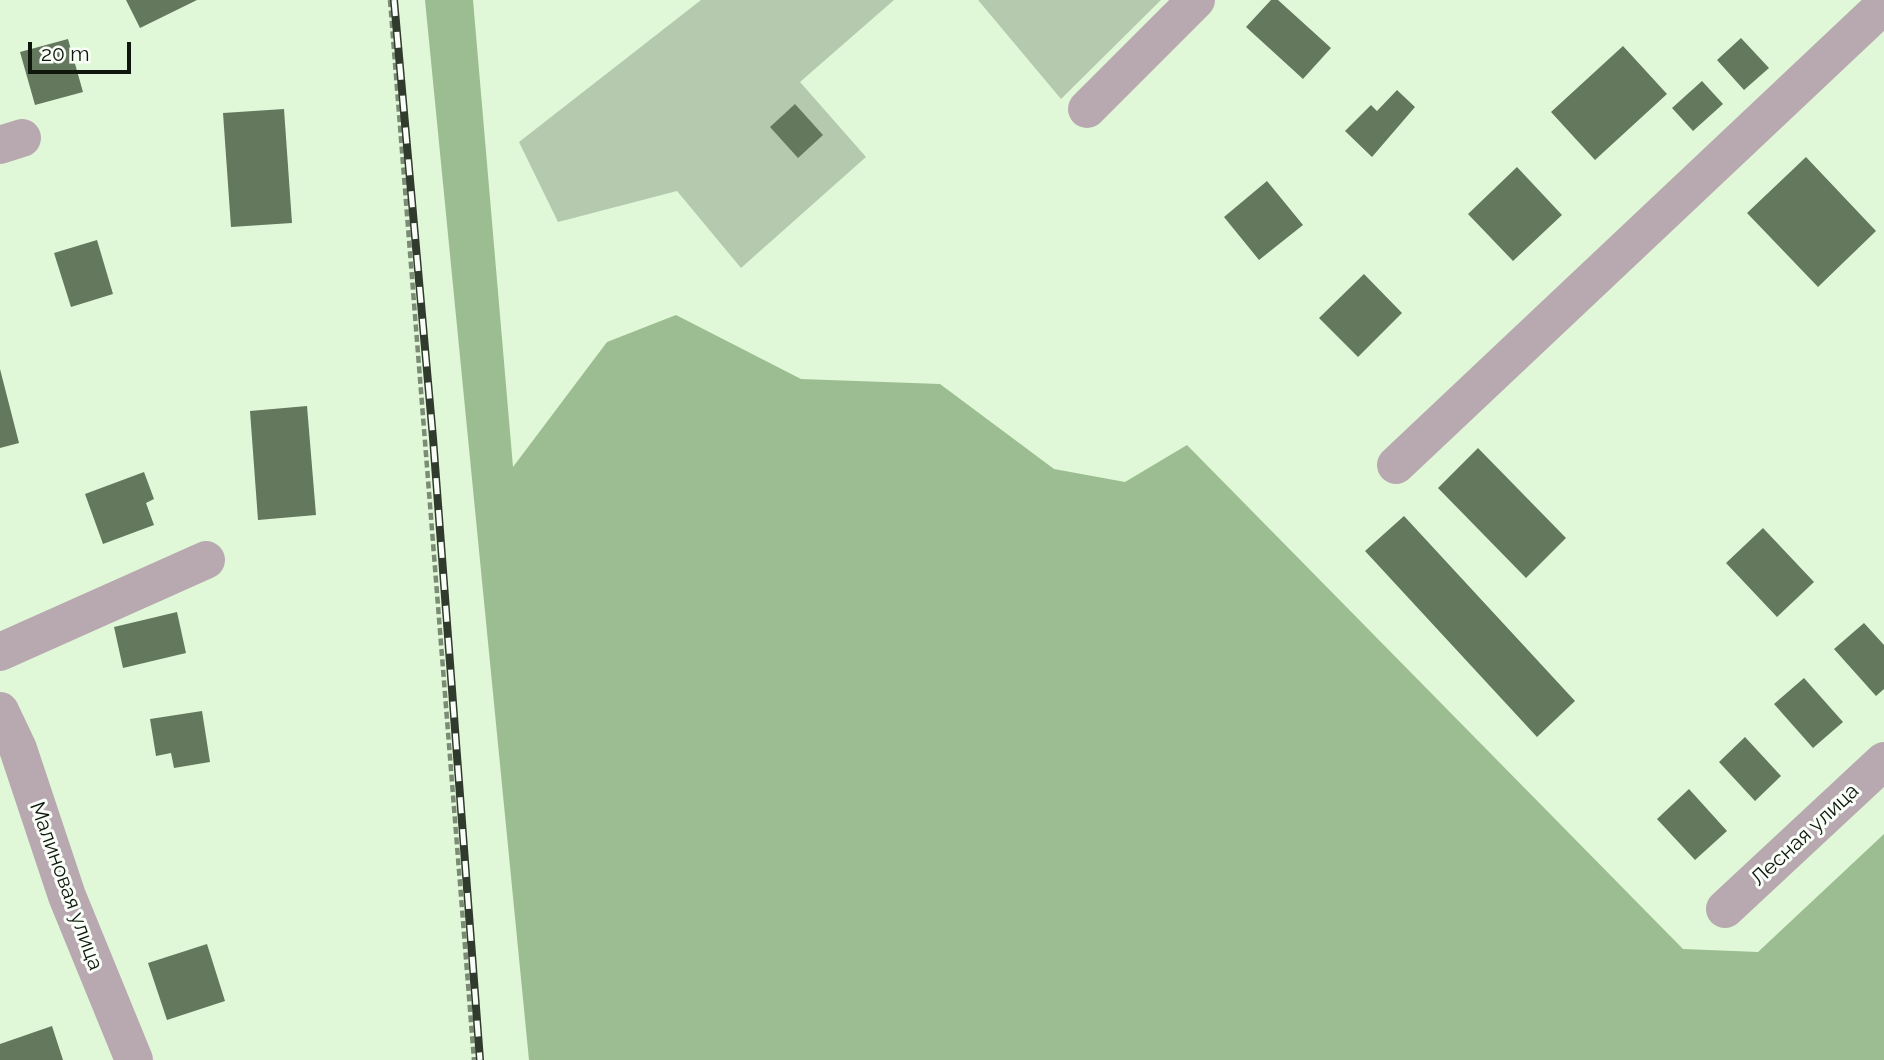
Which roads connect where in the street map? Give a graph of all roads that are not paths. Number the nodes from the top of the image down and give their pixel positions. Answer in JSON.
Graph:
{"nodes":[{"id":1,"x":1196,"y":0,"type":"edge"},
{"id":2,"x":1884,"y":5,"type":"edge"},
{"id":3,"x":1087,"y":109,"type":"dead end"},
{"id":4,"x":1395,"y":465,"type":"dead end"},
{"id":5,"x":206,"y":560,"type":"dead end"},
{"id":6,"x":0,"y":652,"type":"edge"},
{"id":7,"x":0,"y":711,"type":"edge"},
{"id":8,"x":1884,"y":761,"type":"edge"},
{"id":9,"x":1725,"y":909,"type":"dead end"},
{"id":10,"x":134,"y":1060,"type":"edge"}],
"edges":[{"from":1,"to":3,"type":"street"},
{"from":2,"to":4,"type":"street"},
{"from":5,"to":6,"type":"street"},
{"from":7,"to":10,"type":"street","name":"Малиновая улица"},
{"from":8,"to":9,"type":"street","name":"Лесная улица"}]}
